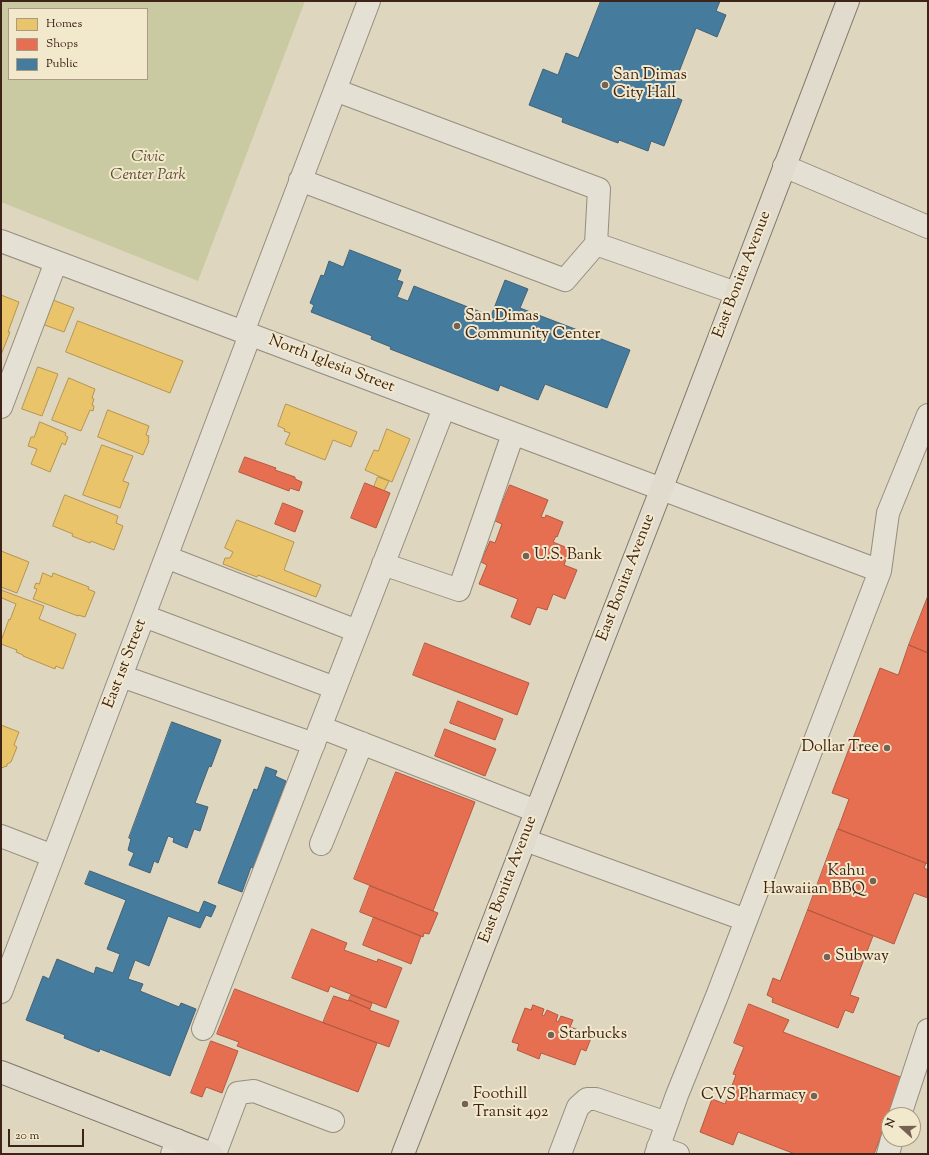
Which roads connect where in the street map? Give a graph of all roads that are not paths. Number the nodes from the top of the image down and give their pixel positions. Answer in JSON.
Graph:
{"nodes":[{"id":1,"x":369,"y":1,"type":"edge"},
{"id":2,"x":848,"y":1,"type":"edge"},
{"id":3,"x":335,"y":90,"type":"junction"},
{"id":4,"x":784,"y":166,"type":"junction"},
{"id":5,"x":300,"y":180,"type":"junction"},
{"id":6,"x":928,"y":227,"type":"edge"},
{"id":7,"x":1,"y":241,"type":"edge"},
{"id":8,"x":596,"y":244,"type":"junction"},
{"id":9,"x":56,"y":262,"type":"junction"},
{"id":10,"x":736,"y":293,"type":"junction"},
{"id":11,"x":246,"y":333,"type":"junction"},
{"id":12,"x":1,"y":407,"type":"edge"},
{"id":13,"x":444,"y":408,"type":"junction"},
{"id":14,"x":928,"y":415,"type":"edge"},
{"id":15,"x":513,"y":434,"type":"junction"},
{"id":16,"x":661,"y":490,"type":"junction"},
{"id":17,"x":166,"y":557,"type":"junction"},
{"id":18,"x":383,"y":564,"type":"junction"},
{"id":19,"x":880,"y":571,"type":"junction"},
{"id":20,"x":144,"y":616,"type":"junction"},
{"id":21,"x":357,"y":631,"type":"junction"},
{"id":22,"x":121,"y":676,"type":"junction"},
{"id":23,"x":335,"y":688,"type":"junction"},
{"id":24,"x":317,"y":736,"type":"junction"},
{"id":25,"x":362,"y":743,"type":"junction"},
{"id":26,"x":536,"y":811,"type":"junction"},
{"id":27,"x":1,"y":836,"type":"edge"},
{"id":28,"x":525,"y":840,"type":"junction"},
{"id":29,"x":321,"y":844,"type":"dead end"},
{"id":30,"x":53,"y":856,"type":"junction"},
{"id":31,"x":746,"y":920,"type":"junction"},
{"id":32,"x":1,"y":992,"type":"edge"},
{"id":33,"x":204,"y":1029,"type":"dead end"},
{"id":34,"x":928,"y":1030,"type":"edge"},
{"id":35,"x":1,"y":1072,"type":"edge"},
{"id":36,"x":903,"y":1107,"type":"edge"},
{"id":37,"x":333,"y":1121,"type":"dead end"},
{"id":38,"x":667,"y":1123,"type":"junction"},
{"id":39,"x":174,"y":1147,"type":"edge"},
{"id":40,"x":664,"y":1152,"type":"edge"},
{"id":41,"x":213,"y":1154,"type":"edge"},
{"id":42,"x":403,"y":1154,"type":"edge"},
{"id":43,"x":560,"y":1154,"type":"edge"}],
"edges":[{"from":1,"to":3,"type":"street","name":"East 1st Street"},
{"from":2,"to":4,"type":"main road","name":"East Bonita Avenue"},
{"from":3,"to":5,"type":"street","name":"East 1st Street"},
{"from":3,"to":8,"type":"street"},
{"from":4,"to":6,"type":"street"},
{"from":4,"to":10,"type":"main road","name":"East Bonita Avenue"},
{"from":5,"to":8,"type":"street"},
{"from":5,"to":11,"type":"street","name":"East 1st Street"},
{"from":7,"to":9,"type":"street","name":"North Iglesia Street"},
{"from":8,"to":10,"type":"street"},
{"from":9,"to":11,"type":"street","name":"North Iglesia Street"},
{"from":9,"to":12,"type":"street"},
{"from":10,"to":16,"type":"main road","name":"East Bonita Avenue"},
{"from":11,"to":13,"type":"street","name":"North Iglesia Street"},
{"from":11,"to":17,"type":"street","name":"East 1st Street"},
{"from":13,"to":15,"type":"street","name":"North Iglesia Street"},
{"from":13,"to":18,"type":"street"},
{"from":14,"to":19,"type":"street"},
{"from":15,"to":16,"type":"street","name":"North Iglesia Street"},
{"from":15,"to":18,"type":"street"},
{"from":16,"to":19,"type":"street","name":"North Iglesia Street"},
{"from":16,"to":26,"type":"main road","name":"East Bonita Avenue"},
{"from":17,"to":20,"type":"street","name":"East 1st Street"},
{"from":17,"to":21,"type":"street"},
{"from":18,"to":21,"type":"street"},
{"from":19,"to":31,"type":"street"},
{"from":20,"to":22,"type":"street","name":"East 1st Street"},
{"from":20,"to":23,"type":"street"},
{"from":21,"to":23,"type":"street"},
{"from":22,"to":24,"type":"street"},
{"from":22,"to":30,"type":"street","name":"East 1st Street"},
{"from":23,"to":24,"type":"street"},
{"from":24,"to":25,"type":"street"},
{"from":24,"to":33,"type":"street"},
{"from":25,"to":26,"type":"street"},
{"from":25,"to":29,"type":"street"},
{"from":26,"to":28,"type":"main road","name":"East Bonita Avenue"},
{"from":27,"to":30,"type":"street"},
{"from":28,"to":31,"type":"street"},
{"from":28,"to":42,"type":"main road","name":"East Bonita Avenue"},
{"from":30,"to":32,"type":"street","name":"East 1st Street"},
{"from":31,"to":38,"type":"street"},
{"from":34,"to":36,"type":"street"},
{"from":35,"to":39,"type":"main road"},
{"from":37,"to":41,"type":"street"},
{"from":38,"to":40,"type":"street"},
{"from":38,"to":43,"type":"street"},
{"from":39,"to":41,"type":"main road"}]}
